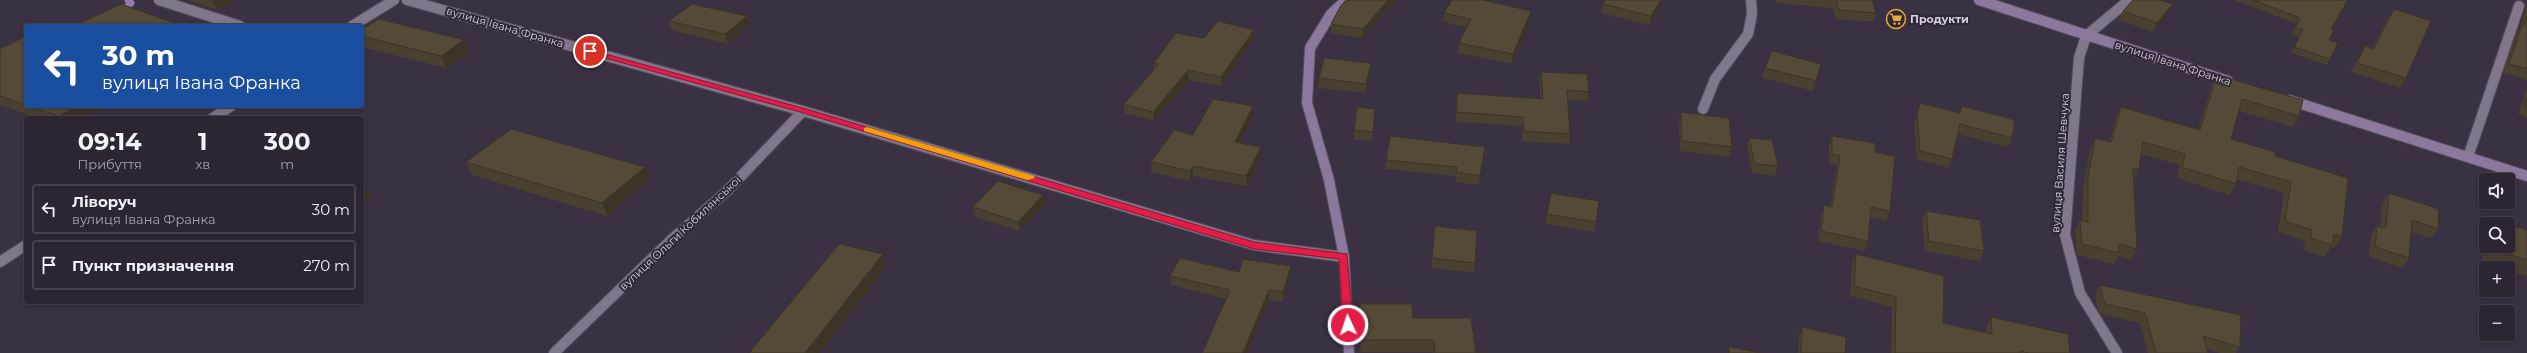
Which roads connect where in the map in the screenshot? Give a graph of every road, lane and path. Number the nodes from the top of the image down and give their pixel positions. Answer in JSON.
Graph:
{"nodes":[{"id":1,"x":158,"y":0,"type":"edge"},
{"id":2,"x":394,"y":0,"type":"edge"},
{"id":3,"x":407,"y":0,"type":"edge"},
{"id":4,"x":1346,"y":0,"type":"edge"},
{"id":5,"x":1751,"y":0,"type":"edge"},
{"id":6,"x":1979,"y":0,"type":"edge"},
{"id":7,"x":2129,"y":0,"type":"edge"},
{"id":8,"x":2519,"y":6,"type":"dead end"},
{"id":9,"x":234,"y":24,"type":"edge"},
{"id":10,"x":355,"y":24,"type":"edge"},
{"id":11,"x":2086,"y":36,"type":"junction"},
{"id":12,"x":2236,"y":83,"type":"edge"},
{"id":13,"x":2281,"y":97,"type":"edge"},
{"id":14,"x":228,"y":108,"type":"edge"},
{"id":15,"x":1703,"y":109,"type":"dead end"},
{"id":16,"x":803,"y":111,"type":"junction"},
{"id":17,"x":216,"y":116,"type":"edge"},
{"id":18,"x":2468,"y":157,"type":"junction"},
{"id":19,"x":2527,"y":176,"type":"edge"},
{"id":20,"x":24,"y":246,"type":"edge"},
{"id":21,"x":1344,"y":257,"type":"junction"},
{"id":22,"x":1,"y":260,"type":"edge"},
{"id":23,"x":554,"y":353,"type":"edge"},
{"id":24,"x":1349,"y":353,"type":"edge"},
{"id":25,"x":2117,"y":353,"type":"edge"}],
"edges":[{"from":1,"to":9,"type":"street"},
{"from":2,"to":10,"type":"street"},
{"from":3,"to":16,"type":"street","name":"вулиця Івана Франка"},
{"from":4,"to":21,"type":"street"},
{"from":5,"to":15,"type":"street"},
{"from":6,"to":11,"type":"street","name":"вулиця Івана Франка"},
{"from":7,"to":11,"type":"street"},
{"from":8,"to":18,"type":"street"},
{"from":11,"to":12,"type":"street","name":"вулиця Івана Франка"},
{"from":11,"to":25,"type":"street","name":"вулиця Василя Шевчука"},
{"from":13,"to":18,"type":"street"},
{"from":14,"to":17,"type":"street"},
{"from":16,"to":21,"type":"street","name":"вулиця Івана Франка"},
{"from":16,"to":23,"type":"street","name":"вулиця Ольги Кобилянської"},
{"from":18,"to":19,"type":"street"},
{"from":20,"to":22,"type":"street"},
{"from":21,"to":24,"type":"street"}]}
